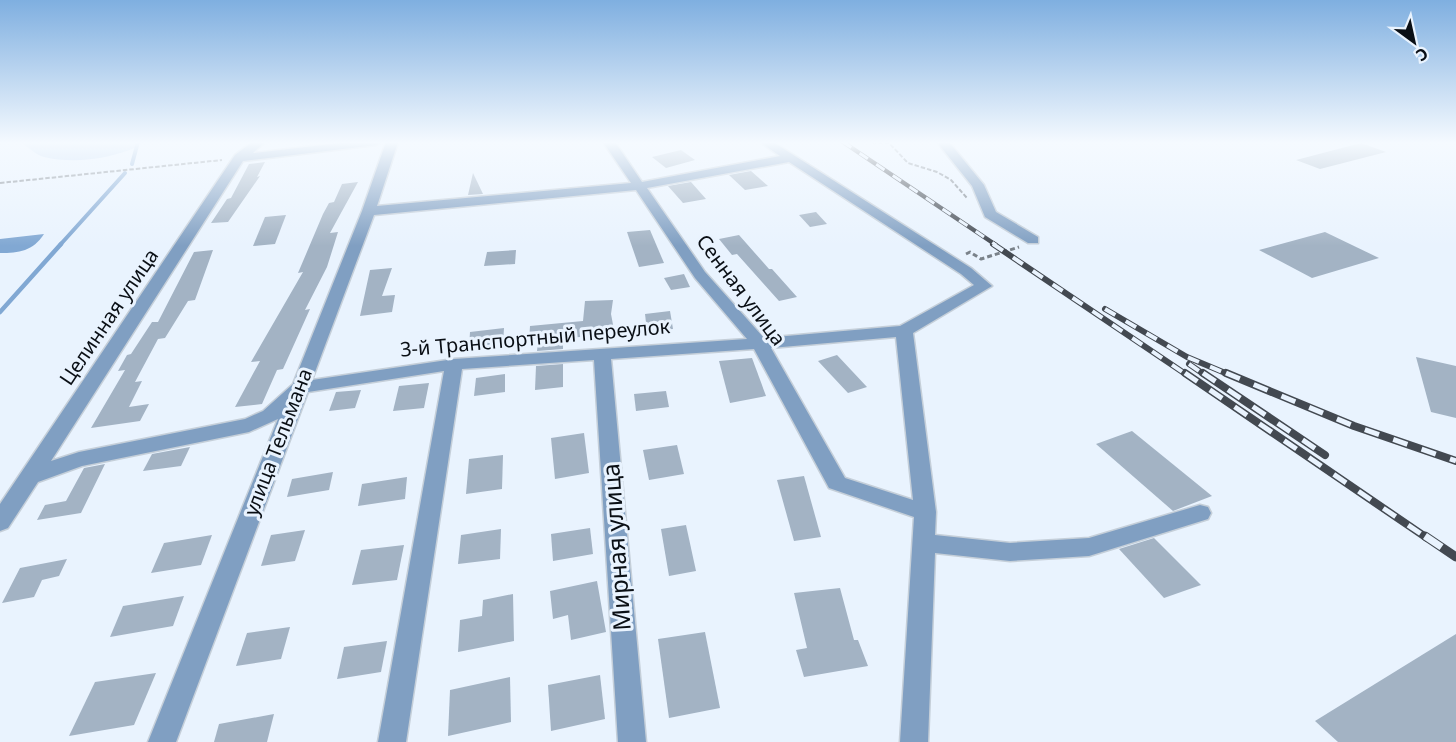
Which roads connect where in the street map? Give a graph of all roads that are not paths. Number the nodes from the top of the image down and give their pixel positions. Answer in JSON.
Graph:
{"nodes":[{"id":1,"x":227,"y":177,"type":"edge"},
{"id":2,"x":380,"y":177,"type":"edge"},
{"id":3,"x":633,"y":177,"type":"edge"},
{"id":4,"x":691,"y":177,"type":"edge"},
{"id":5,"x":820,"y":177,"type":"edge"},
{"id":6,"x":971,"y":177,"type":"edge"},
{"id":7,"x":640,"y":186,"type":"junction"},
{"id":8,"x":369,"y":211,"type":"junction"},
{"id":9,"x":1033,"y":240,"type":"dead end"},
{"id":10,"x":904,"y":331,"type":"junction"},
{"id":11,"x":759,"y":343,"type":"junction"},
{"id":12,"x":602,"y":352,"type":"junction"},
{"id":13,"x":454,"y":364,"type":"junction"},
{"id":14,"x":298,"y":388,"type":"junction"},
{"id":15,"x":28,"y":477,"type":"junction"},
{"id":16,"x":925,"y":512,"type":"junction"},
{"id":17,"x":1200,"y":513,"type":"dead end"},
{"id":18,"x":0,"y":522,"type":"edge"},
{"id":19,"x":923,"y":543,"type":"junction"},
{"id":20,"x":162,"y":742,"type":"edge"},
{"id":21,"x":392,"y":742,"type":"edge"},
{"id":22,"x":632,"y":742,"type":"edge"},
{"id":23,"x":914,"y":742,"type":"edge"}],
"edges":[{"from":1,"to":15,"type":"street","name":"Целинная улица"},
{"from":2,"to":8,"type":"street","name":"улица Тельмана"},
{"from":3,"to":7,"type":"street","name":"Сенная улица"},
{"from":4,"to":7,"type":"street"},
{"from":5,"to":10,"type":"street","name":"3-й Транспортный переулок"},
{"from":6,"to":9,"type":"street"},
{"from":7,"to":8,"type":"street"},
{"from":7,"to":11,"type":"street","name":"Сенная улица"},
{"from":8,"to":14,"type":"street","name":"улица Тельмана"},
{"from":10,"to":11,"type":"street","name":"3-й Транспортный переулок"},
{"from":10,"to":16,"type":"street"},
{"from":11,"to":12,"type":"street","name":"3-й Транспортный переулок"},
{"from":11,"to":16,"type":"street","name":"Сенная улица"},
{"from":12,"to":13,"type":"street","name":"3-й Транспортный переулок"},
{"from":12,"to":22,"type":"street","name":"Мирная улица"},
{"from":13,"to":14,"type":"street","name":"3-й Транспортный переулок"},
{"from":13,"to":21,"type":"street"},
{"from":14,"to":15,"type":"street"},
{"from":14,"to":20,"type":"street","name":"улица Тельмана"},
{"from":15,"to":18,"type":"street","name":"Целинная улица"},
{"from":16,"to":19,"type":"street"},
{"from":17,"to":19,"type":"street"},
{"from":19,"to":23,"type":"street"}]}
